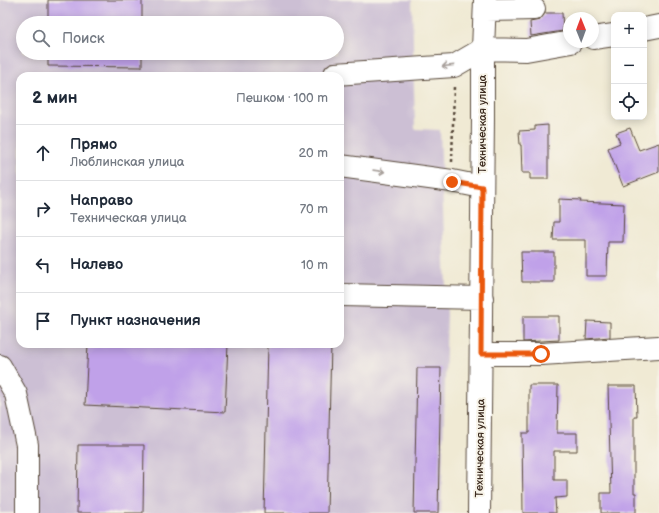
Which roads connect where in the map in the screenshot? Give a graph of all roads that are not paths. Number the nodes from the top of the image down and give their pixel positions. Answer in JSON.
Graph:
{"nodes":[{"id":1,"x":485,"y":5,"type":"edge"},
{"id":2,"x":534,"y":9,"type":"dead end"},
{"id":3,"x":659,"y":26,"type":"edge"},
{"id":4,"x":647,"y":28,"type":"edge"},
{"id":5,"x":611,"y":35,"type":"edge"},
{"id":6,"x":599,"y":37,"type":"edge"},
{"id":7,"x":563,"y":43,"type":"edge"},
{"id":8,"x":482,"y":49,"type":"junction"},
{"id":9,"x":344,"y":73,"type":"edge"},
{"id":10,"x":344,"y":167,"type":"edge"},
{"id":11,"x":482,"y":187,"type":"junction"},
{"id":12,"x":344,"y":295,"type":"edge"},
{"id":13,"x":482,"y":298,"type":"junction"},
{"id":14,"x":659,"y":347,"type":"edge"},
{"id":15,"x":481,"y":354,"type":"junction"},
{"id":16,"x":0,"y":366,"type":"edge"},
{"id":17,"x":27,"y":513,"type":"edge"},
{"id":18,"x":479,"y":513,"type":"edge"}],
"edges":[{"from":1,"to":2,"type":"street"},
{"from":1,"to":8,"type":"street","name":"Техническая улица"},
{"from":3,"to":4,"type":"street"},
{"from":5,"to":6,"type":"street"},
{"from":7,"to":8,"type":"street"},
{"from":8,"to":9,"type":"street","one_way":true},
{"from":8,"to":11,"type":"street","name":"Техническая улица"},
{"from":10,"to":11,"type":"street","one_way":true},
{"from":11,"to":13,"type":"street","name":"Техническая улица"},
{"from":12,"to":13,"type":"street"},
{"from":13,"to":15,"type":"street","name":"Техническая улица"},
{"from":14,"to":15,"type":"street"},
{"from":15,"to":18,"type":"street","name":"Техническая улица"},
{"from":16,"to":17,"type":"street"}]}
